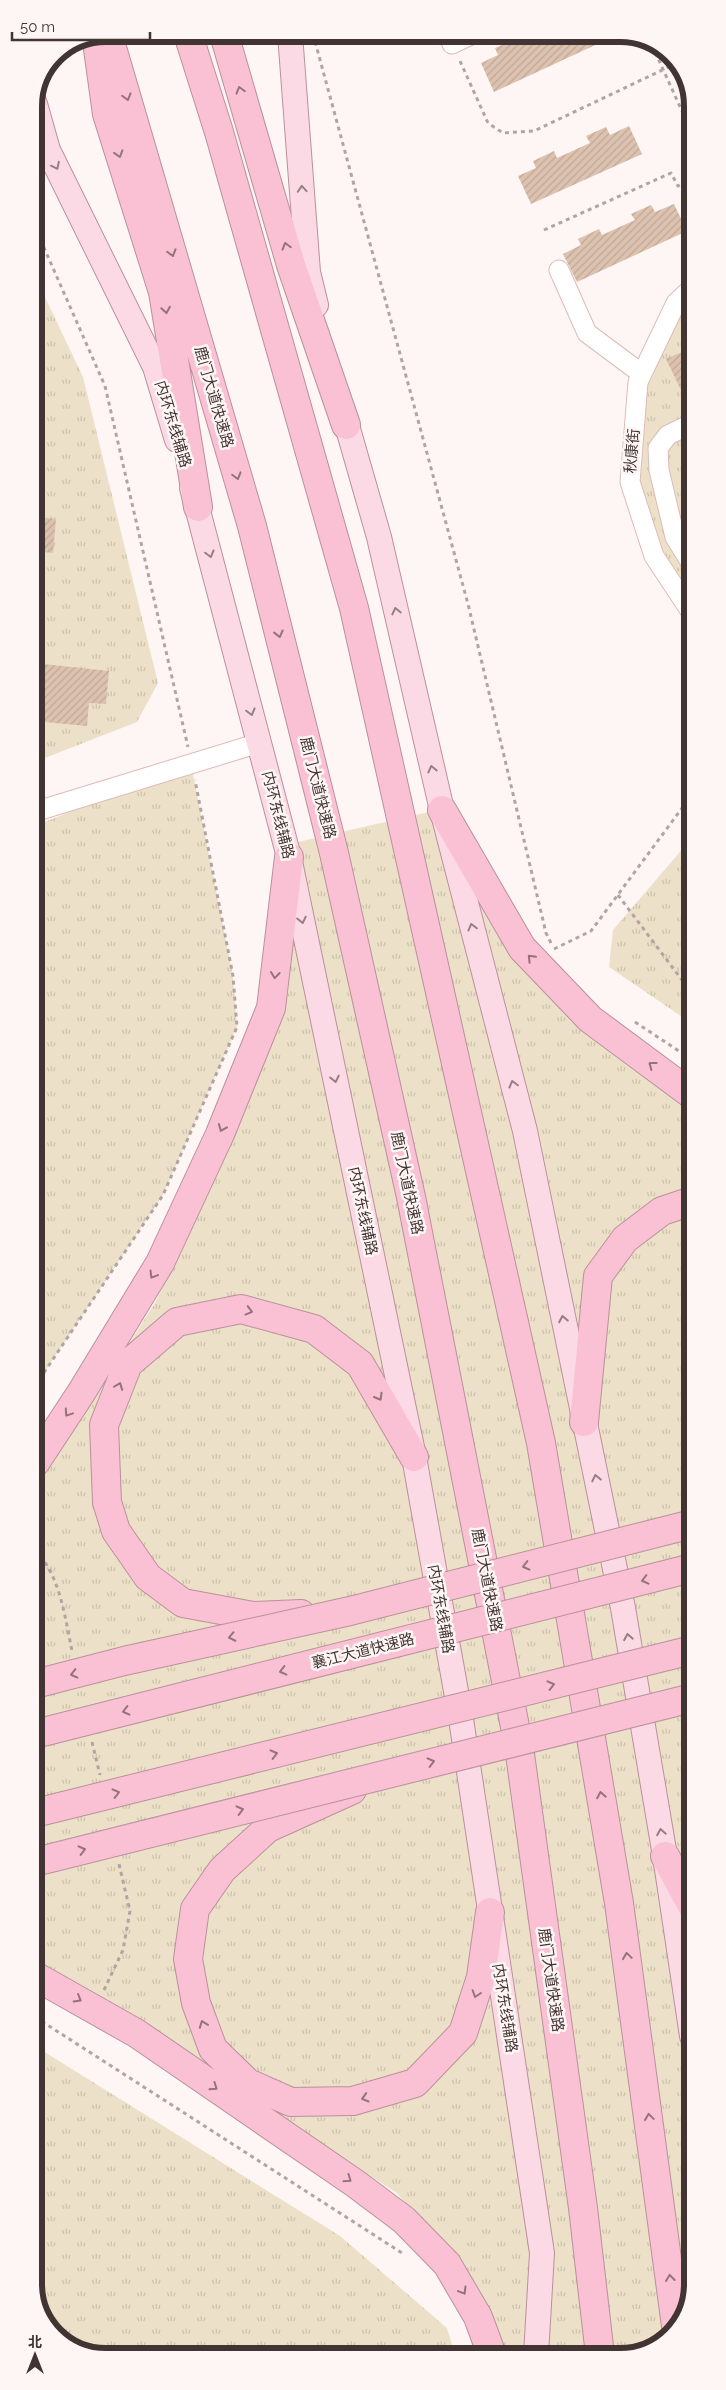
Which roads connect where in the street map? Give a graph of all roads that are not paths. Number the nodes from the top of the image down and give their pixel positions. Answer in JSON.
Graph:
{"nodes":[{"id":1,"x":110,"y":42,"type":"edge"},
{"id":2,"x":190,"y":42,"type":"edge"},
{"id":3,"x":226,"y":42,"type":"edge"},
{"id":4,"x":291,"y":42,"type":"edge"},
{"id":5,"x":98,"y":43,"type":"edge"},
{"id":6,"x":42,"y":129,"type":"edge"},
{"id":7,"x":559,"y":270,"type":"dead end"},
{"id":8,"x":684,"y":296,"type":"edge"},
{"id":9,"x":642,"y":374,"type":"junction"},
{"id":10,"x":346,"y":425,"type":"junction"},
{"id":11,"x":684,"y":427,"type":"edge"},
{"id":12,"x":198,"y":507,"type":"junction"},
{"id":13,"x":684,"y":552,"type":"edge"},
{"id":14,"x":684,"y":601,"type":"edge"},
{"id":15,"x":259,"y":742,"type":"junction"},
{"id":16,"x":42,"y":810,"type":"edge"},
{"id":17,"x":442,"y":810,"type":"junction"},
{"id":18,"x":289,"y":857,"type":"junction"},
{"id":19,"x":684,"y":1088,"type":"edge"},
{"id":20,"x":684,"y":1204,"type":"edge"},
{"id":21,"x":584,"y":1422,"type":"junction"},
{"id":22,"x":42,"y":1452,"type":"edge"},
{"id":23,"x":414,"y":1456,"type":"junction"},
{"id":24,"x":684,"y":1526,"type":"edge"},
{"id":25,"x":684,"y":1570,"type":"edge"},
{"id":26,"x":350,"y":1611,"type":"junction"},
{"id":27,"x":684,"y":1652,"type":"edge"},
{"id":28,"x":42,"y":1682,"type":"edge"},
{"id":29,"x":684,"y":1700,"type":"edge"},
{"id":30,"x":42,"y":1732,"type":"edge"},
{"id":31,"x":392,"y":1772,"type":"junction"},
{"id":32,"x":42,"y":1811,"type":"edge"},
{"id":33,"x":666,"y":1856,"type":"junction"},
{"id":34,"x":42,"y":1860,"type":"edge"},
{"id":35,"x":684,"y":1891,"type":"edge"},
{"id":36,"x":490,"y":1912,"type":"junction"},
{"id":37,"x":42,"y":1980,"type":"edge"},
{"id":38,"x":684,"y":1981,"type":"edge"},
{"id":39,"x":675,"y":2316,"type":"edge"},
{"id":40,"x":489,"y":2348,"type":"edge"},
{"id":41,"x":536,"y":2348,"type":"edge"},
{"id":42,"x":599,"y":2348,"type":"edge"}],
"edges":[{"from":1,"to":42,"type":"highway","name":"鹿门大道快速路","one_way":true},
{"from":39,"to":2,"type":"highway","one_way":true},
{"from":10,"to":3,"type":"highway","one_way":true},
{"from":10,"to":4,"type":"main road","one_way":true},
{"from":5,"to":12,"type":"highway","one_way":true},
{"from":6,"to":12,"type":"main road","name":"内环东线辅路","one_way":true},
{"from":7,"to":9,"type":"street"},
{"from":8,"to":9,"type":"street","name":"秋康街"},
{"from":9,"to":14,"type":"street","name":"秋康街"},
{"from":17,"to":10,"type":"main road","one_way":true},
{"from":11,"to":13,"type":"street"},
{"from":12,"to":15,"type":"main road","name":"内环东线辅路","one_way":true},
{"from":15,"to":16,"type":"street"},
{"from":15,"to":18,"type":"main road","name":"内环东线辅路"},
{"from":19,"to":17,"type":"highway","one_way":true},
{"from":21,"to":17,"type":"main road","one_way":true},
{"from":18,"to":22,"type":"highway","one_way":true},
{"from":18,"to":23,"type":"main road","name":"内环东线辅路","one_way":true},
{"from":20,"to":21,"type":"highway"},
{"from":33,"to":21,"type":"main road","one_way":true},
{"from":26,"to":23,"type":"highway","one_way":true,"bridge":true},
{"from":23,"to":36,"type":"main road","name":"内环东线辅路"},
{"from":24,"to":26,"type":"highway","one_way":true,"bridge":true},
{"from":25,"to":30,"type":"highway","name":"襄江大道快速路","one_way":true,"bridge":true},
{"from":26,"to":28,"type":"highway","one_way":true,"bridge":true},
{"from":32,"to":27,"type":"highway","one_way":true,"bridge":true},
{"from":31,"to":29,"type":"highway","one_way":true,"bridge":true},
{"from":34,"to":31,"type":"highway","one_way":true,"bridge":true},
{"from":36,"to":31,"type":"highway","one_way":true,"bridge":true},
{"from":33,"to":35,"type":"highway"},
{"from":33,"to":38,"type":"main road"},
{"from":36,"to":41,"type":"main road","name":"内环东线辅路"},
{"from":37,"to":40,"type":"highway","one_way":true}]}
